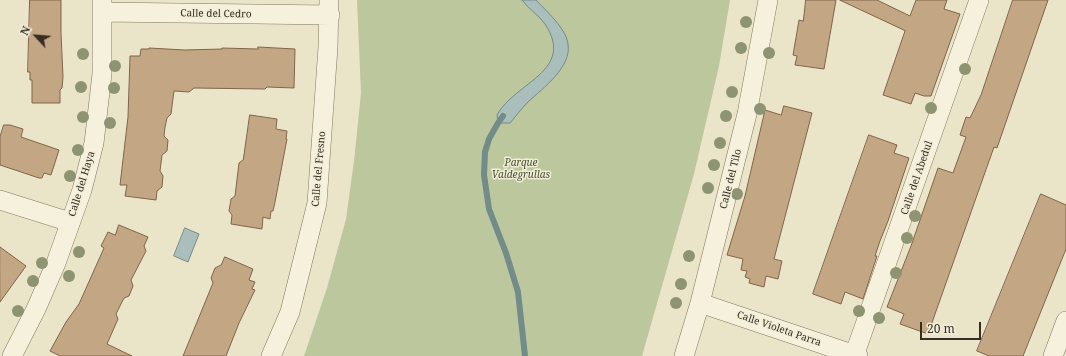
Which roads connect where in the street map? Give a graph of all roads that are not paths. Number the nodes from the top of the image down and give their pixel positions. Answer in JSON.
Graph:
{"nodes":[{"id":1,"x":768,"y":0,"type":"edge"},
{"id":2,"x":979,"y":0,"type":"edge"},
{"id":3,"x":103,"y":6,"type":"edge"},
{"id":4,"x":329,"y":8,"type":"edge"},
{"id":5,"x":0,"y":200,"type":"edge"},
{"id":6,"x":70,"y":222,"type":"junction"},
{"id":7,"x":700,"y":303,"type":"junction"},
{"id":8,"x":1066,"y":321,"type":"edge"},
{"id":9,"x":12,"y":356,"type":"edge"},
{"id":10,"x":271,"y":356,"type":"edge"},
{"id":11,"x":684,"y":356,"type":"edge"},
{"id":12,"x":856,"y":356,"type":"edge"},
{"id":13,"x":1053,"y":356,"type":"edge"}],
"edges":[{"from":1,"to":7,"type":"street","name":"Calle del Tilo"},
{"from":2,"to":12,"type":"street","name":"Calle del Abedul"},
{"from":3,"to":4,"type":"street","name":"Calle del Cedro"},
{"from":3,"to":6,"type":"street","name":"Calle del Haya"},
{"from":4,"to":10,"type":"street","name":"Calle del Fresno"},
{"from":5,"to":6,"type":"street"},
{"from":6,"to":9,"type":"street","name":"Calle del Haya"},
{"from":7,"to":11,"type":"street","name":"Calle del Tilo"},
{"from":7,"to":12,"type":"street","name":"Calle Violeta Parra"},
{"from":8,"to":13,"type":"street"}]}
